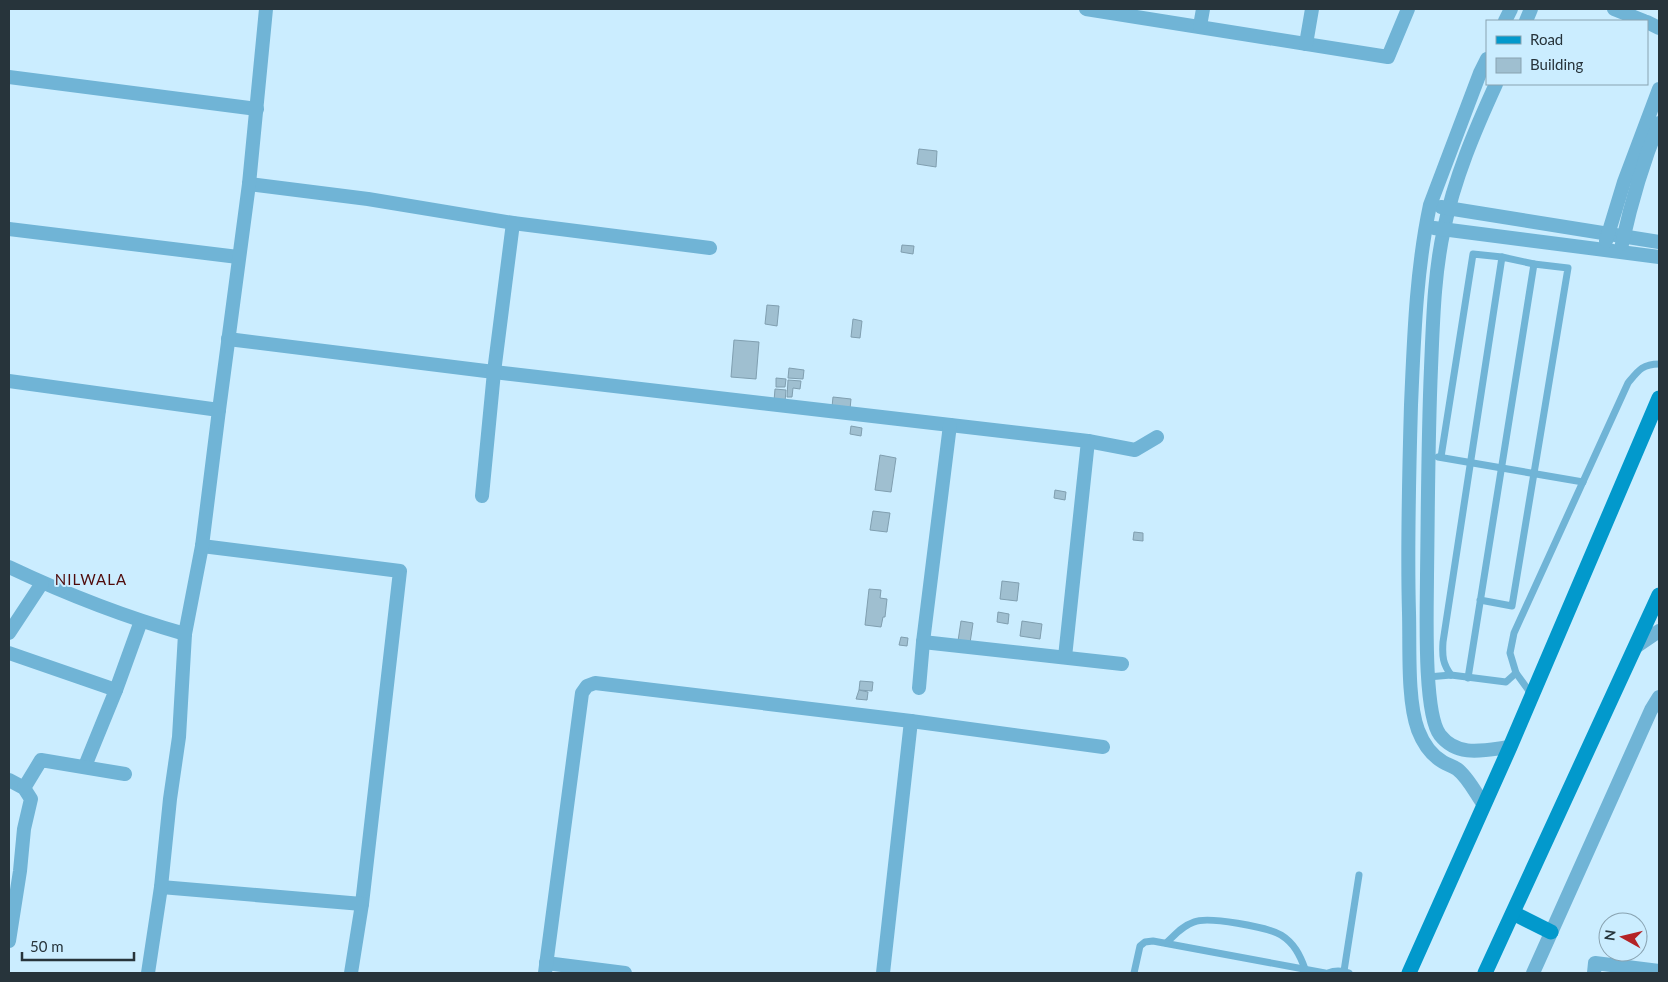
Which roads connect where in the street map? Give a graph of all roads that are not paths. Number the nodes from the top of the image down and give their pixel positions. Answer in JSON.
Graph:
{"nodes":[{"id":1,"x":266,"y":9,"type":"edge"},
{"id":2,"x":1090,"y":9,"type":"edge"},
{"id":3,"x":1203,"y":9,"type":"edge"},
{"id":4,"x":1312,"y":9,"type":"edge"},
{"id":5,"x":1408,"y":9,"type":"edge"},
{"id":6,"x":1512,"y":9,"type":"edge"},
{"id":7,"x":1614,"y":9,"type":"edge"},
{"id":8,"x":1506,"y":20,"type":"edge"},
{"id":9,"x":1640,"y":20,"type":"edge"},
{"id":10,"x":1200,"y":26,"type":"junction"},
{"id":11,"x":1306,"y":44,"type":"junction"},
{"id":12,"x":1486,"y":62,"type":"edge"},
{"id":13,"x":9,"y":77,"type":"edge"},
{"id":14,"x":1496,"y":85,"type":"edge"},
{"id":15,"x":1659,"y":89,"type":"edge"},
{"id":16,"x":257,"y":109,"type":"junction"},
{"id":17,"x":1659,"y":123,"type":"edge"},
{"id":18,"x":249,"y":184,"type":"junction"},
{"id":19,"x":1430,"y":205,"type":"junction"},
{"id":20,"x":1449,"y":209,"type":"junction"},
{"id":21,"x":513,"y":223,"type":"junction"},
{"id":22,"x":1426,"y":226,"type":"junction"},
{"id":23,"x":9,"y":229,"type":"edge"},
{"id":24,"x":1444,"y":229,"type":"junction"},
{"id":25,"x":1608,"y":233,"type":"junction"},
{"id":26,"x":1624,"y":236,"type":"junction"},
{"id":27,"x":1659,"y":242,"type":"edge"},
{"id":28,"x":710,"y":248,"type":"dead end"},
{"id":29,"x":1604,"y":249,"type":"junction"},
{"id":30,"x":1620,"y":251,"type":"junction"},
{"id":31,"x":238,"y":257,"type":"junction"},
{"id":32,"x":1502,"y":257,"type":"junction"},
{"id":33,"x":1659,"y":257,"type":"edge"},
{"id":34,"x":1534,"y":264,"type":"junction"},
{"id":35,"x":228,"y":339,"type":"junction"},
{"id":36,"x":1659,"y":364,"type":"edge"},
{"id":37,"x":494,"y":372,"type":"junction"},
{"id":38,"x":9,"y":381,"type":"edge"},
{"id":39,"x":1659,"y":398,"type":"edge"},
{"id":40,"x":220,"y":410,"type":"junction"},
{"id":41,"x":950,"y":425,"type":"junction"},
{"id":42,"x":1157,"y":437,"type":"dead end"},
{"id":43,"x":1088,"y":441,"type":"junction"},
{"id":44,"x":1434,"y":456,"type":"junction"},
{"id":45,"x":1471,"y":462,"type":"junction"},
{"id":46,"x":1501,"y":467,"type":"junction"},
{"id":47,"x":1534,"y":473,"type":"junction"},
{"id":48,"x":1583,"y":482,"type":"junction"},
{"id":49,"x":482,"y":496,"type":"dead end"},
{"id":50,"x":202,"y":546,"type":"junction"},
{"id":51,"x":9,"y":567,"type":"edge"},
{"id":52,"x":42,"y":583,"type":"junction"},
{"id":53,"x":1659,"y":595,"type":"edge"},
{"id":54,"x":1480,"y":600,"type":"junction"},
{"id":55,"x":1512,"y":606,"type":"junction"},
{"id":56,"x":1523,"y":612,"type":"junction"},
{"id":57,"x":141,"y":621,"type":"junction"},
{"id":58,"x":1659,"y":630,"type":"edge"},
{"id":59,"x":9,"y":633,"type":"edge"},
{"id":60,"x":185,"y":634,"type":"junction"},
{"id":61,"x":923,"y":642,"type":"junction"},
{"id":62,"x":1637,"y":646,"type":"junction"},
{"id":63,"x":9,"y":653,"type":"edge"},
{"id":64,"x":1065,"y":657,"type":"junction"},
{"id":65,"x":1122,"y":664,"type":"dead end"},
{"id":66,"x":1516,"y":673,"type":"junction"},
{"id":67,"x":1451,"y":675,"type":"junction"},
{"id":68,"x":1428,"y":677,"type":"junction"},
{"id":69,"x":1468,"y":678,"type":"junction"},
{"id":70,"x":919,"y":688,"type":"dead end"},
{"id":71,"x":116,"y":690,"type":"junction"},
{"id":72,"x":1532,"y":695,"type":"junction"},
{"id":73,"x":1659,"y":697,"type":"edge"},
{"id":74,"x":912,"y":722,"type":"junction"},
{"id":75,"x":1103,"y":747,"type":"dead end"},
{"id":76,"x":1510,"y":747,"type":"junction"},
{"id":77,"x":84,"y":766,"type":"junction"},
{"id":78,"x":124,"y":774,"type":"dead end"},
{"id":79,"x":9,"y":780,"type":"edge"},
{"id":80,"x":24,"y":788,"type":"junction"},
{"id":81,"x":1484,"y":805,"type":"junction"},
{"id":82,"x":1359,"y":875,"type":"dead end"},
{"id":83,"x":162,"y":887,"type":"junction"},
{"id":84,"x":362,"y":904,"type":"junction"},
{"id":85,"x":1513,"y":913,"type":"junction"},
{"id":86,"x":1551,"y":932,"type":"junction"},
{"id":87,"x":9,"y":941,"type":"edge"},
{"id":88,"x":1166,"y":943,"type":"junction"},
{"id":89,"x":546,"y":968,"type":"edge"},
{"id":90,"x":1305,"y":969,"type":"junction"},
{"id":91,"x":1659,"y":971,"type":"edge"},
{"id":92,"x":1346,"y":972,"type":"edge"},
{"id":93,"x":148,"y":973,"type":"edge"},
{"id":94,"x":351,"y":973,"type":"edge"},
{"id":95,"x":625,"y":973,"type":"edge"},
{"id":96,"x":883,"y":973,"type":"edge"},
{"id":97,"x":1134,"y":973,"type":"edge"},
{"id":98,"x":1326,"y":973,"type":"edge"},
{"id":99,"x":1409,"y":973,"type":"edge"},
{"id":100,"x":1485,"y":973,"type":"edge"},
{"id":101,"x":1533,"y":973,"type":"edge"},
{"id":102,"x":1594,"y":973,"type":"edge"}],
"edges":[{"from":1,"to":16,"type":"street"},
{"from":2,"to":10,"type":"street"},
{"from":3,"to":10,"type":"street"},
{"from":4,"to":11,"type":"street"},
{"from":5,"to":11,"type":"street"},
{"from":6,"to":8,"type":"street"},
{"from":7,"to":9,"type":"street"},
{"from":10,"to":11,"type":"street"},
{"from":12,"to":19,"type":"street"},
{"from":13,"to":16,"type":"street"},
{"from":14,"to":20,"type":"street"},
{"from":15,"to":25,"type":"street"},
{"from":16,"to":18,"type":"street"},
{"from":17,"to":26,"type":"street"},
{"from":18,"to":21,"type":"street"},
{"from":18,"to":31,"type":"street"},
{"from":19,"to":20,"type":"street"},
{"from":19,"to":22,"type":"street"},
{"from":20,"to":24,"type":"street"},
{"from":20,"to":25,"type":"street"},
{"from":21,"to":28,"type":"street"},
{"from":21,"to":37,"type":"street"},
{"from":22,"to":24,"type":"street"},
{"from":22,"to":81,"type":"street"},
{"from":23,"to":31,"type":"street"},
{"from":24,"to":29,"type":"street"},
{"from":24,"to":44,"type":"street"},
{"from":25,"to":26,"type":"street"},
{"from":25,"to":29,"type":"street"},
{"from":26,"to":27,"type":"street"},
{"from":26,"to":30,"type":"street"},
{"from":29,"to":30,"type":"street"},
{"from":30,"to":33,"type":"street"},
{"from":31,"to":35,"type":"street"},
{"from":32,"to":34,"type":"lane"},
{"from":32,"to":44,"type":"lane"},
{"from":32,"to":45,"type":"lane"},
{"from":34,"to":46,"type":"lane"},
{"from":34,"to":47,"type":"lane"},
{"from":35,"to":37,"type":"street"},
{"from":35,"to":40,"type":"street"},
{"from":36,"to":48,"type":"lane"},
{"from":37,"to":41,"type":"street"},
{"from":37,"to":49,"type":"street"},
{"from":38,"to":40,"type":"street"},
{"from":39,"to":72,"type":"main road"},
{"from":40,"to":50,"type":"street"},
{"from":41,"to":43,"type":"street"},
{"from":41,"to":61,"type":"street"},
{"from":42,"to":43,"type":"street"},
{"from":43,"to":64,"type":"street"},
{"from":44,"to":45,"type":"lane"},
{"from":44,"to":68,"type":"street"},
{"from":45,"to":46,"type":"lane"},
{"from":45,"to":67,"type":"lane"},
{"from":46,"to":47,"type":"lane"},
{"from":46,"to":54,"type":"lane"},
{"from":47,"to":48,"type":"lane"},
{"from":47,"to":55,"type":"lane"},
{"from":48,"to":56,"type":"lane"},
{"from":50,"to":60,"type":"street"},
{"from":50,"to":84,"type":"street"},
{"from":51,"to":52,"type":"street"},
{"from":52,"to":57,"type":"street"},
{"from":52,"to":59,"type":"street"},
{"from":53,"to":62,"type":"main road"},
{"from":54,"to":55,"type":"lane"},
{"from":54,"to":69,"type":"lane"},
{"from":55,"to":56,"type":"lane"},
{"from":56,"to":66,"type":"lane"},
{"from":57,"to":60,"type":"street"},
{"from":57,"to":71,"type":"street"},
{"from":58,"to":62,"type":"street"},
{"from":60,"to":83,"type":"street"},
{"from":61,"to":64,"type":"street"},
{"from":61,"to":70,"type":"street"},
{"from":62,"to":85,"type":"main road"},
{"from":63,"to":71,"type":"street"},
{"from":64,"to":65,"type":"street"},
{"from":66,"to":69,"type":"lane"},
{"from":66,"to":72,"type":"lane"},
{"from":67,"to":68,"type":"lane"},
{"from":67,"to":69,"type":"lane"},
{"from":68,"to":76,"type":"street"},
{"from":71,"to":77,"type":"street"},
{"from":72,"to":76,"type":"main road"},
{"from":73,"to":86,"type":"street"},
{"from":74,"to":75,"type":"street"},
{"from":74,"to":89,"type":"street"},
{"from":74,"to":96,"type":"street"},
{"from":76,"to":81,"type":"main road"},
{"from":77,"to":78,"type":"street"},
{"from":77,"to":80,"type":"street"},
{"from":79,"to":80,"type":"street"},
{"from":80,"to":87,"type":"street"},
{"from":81,"to":99,"type":"main road"},
{"from":82,"to":92,"type":"lane"},
{"from":83,"to":84,"type":"street"},
{"from":83,"to":93,"type":"street"},
{"from":84,"to":94,"type":"street"},
{"from":85,"to":86,"type":"main road"},
{"from":85,"to":100,"type":"main road"},
{"from":86,"to":101,"type":"street"},
{"from":88,"to":90,"type":"lane"},
{"from":88,"to":90,"type":"lane"},
{"from":88,"to":97,"type":"lane"},
{"from":89,"to":95,"type":"street"},
{"from":90,"to":98,"type":"lane"},
{"from":91,"to":102,"type":"street"},
{"from":92,"to":98,"type":"lane"}]}
